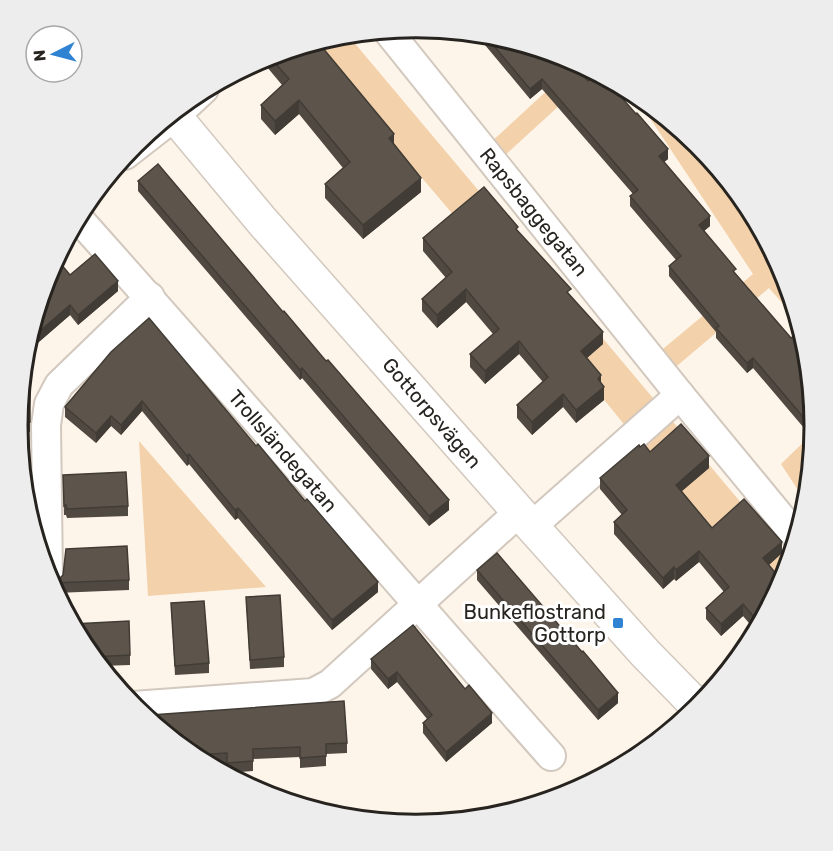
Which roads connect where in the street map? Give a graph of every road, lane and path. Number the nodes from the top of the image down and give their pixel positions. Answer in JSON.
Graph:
{"nodes":[{"id":1,"x":393,"y":38,"type":"edge"},
{"id":2,"x":178,"y":119,"type":"edge"},
{"id":3,"x":84,"y":225,"type":"edge"},
{"id":4,"x":150,"y":297,"type":"junction"},
{"id":5,"x":680,"y":395,"type":"junction"},
{"id":6,"x":525,"y":519,"type":"junction"},
{"id":7,"x":790,"y":529,"type":"edge"},
{"id":8,"x":48,"y":545,"type":"edge"},
{"id":9,"x":416,"y":604,"type":"junction"},
{"id":10,"x":691,"y":700,"type":"edge"},
{"id":11,"x":148,"y":705,"type":"edge"},
{"id":12,"x":551,"y":756,"type":"dead end"}],
"edges":[{"from":1,"to":5,"type":"street","name":"Rapsbaggegatan"},
{"from":2,"to":6,"type":"street","name":"Gottorpsvägen"},
{"from":3,"to":4,"type":"street","name":"Trollsländegatan"},
{"from":4,"to":8,"type":"street"},
{"from":4,"to":9,"type":"street","name":"Trollsländegatan"},
{"from":5,"to":6,"type":"street"},
{"from":5,"to":7,"type":"street","name":"Rapsbaggegatan"},
{"from":6,"to":9,"type":"street"},
{"from":6,"to":10,"type":"street","name":"Gottorpsvägen"},
{"from":9,"to":11,"type":"street"},
{"from":9,"to":12,"type":"street","name":"Trollsländegatan"}]}
